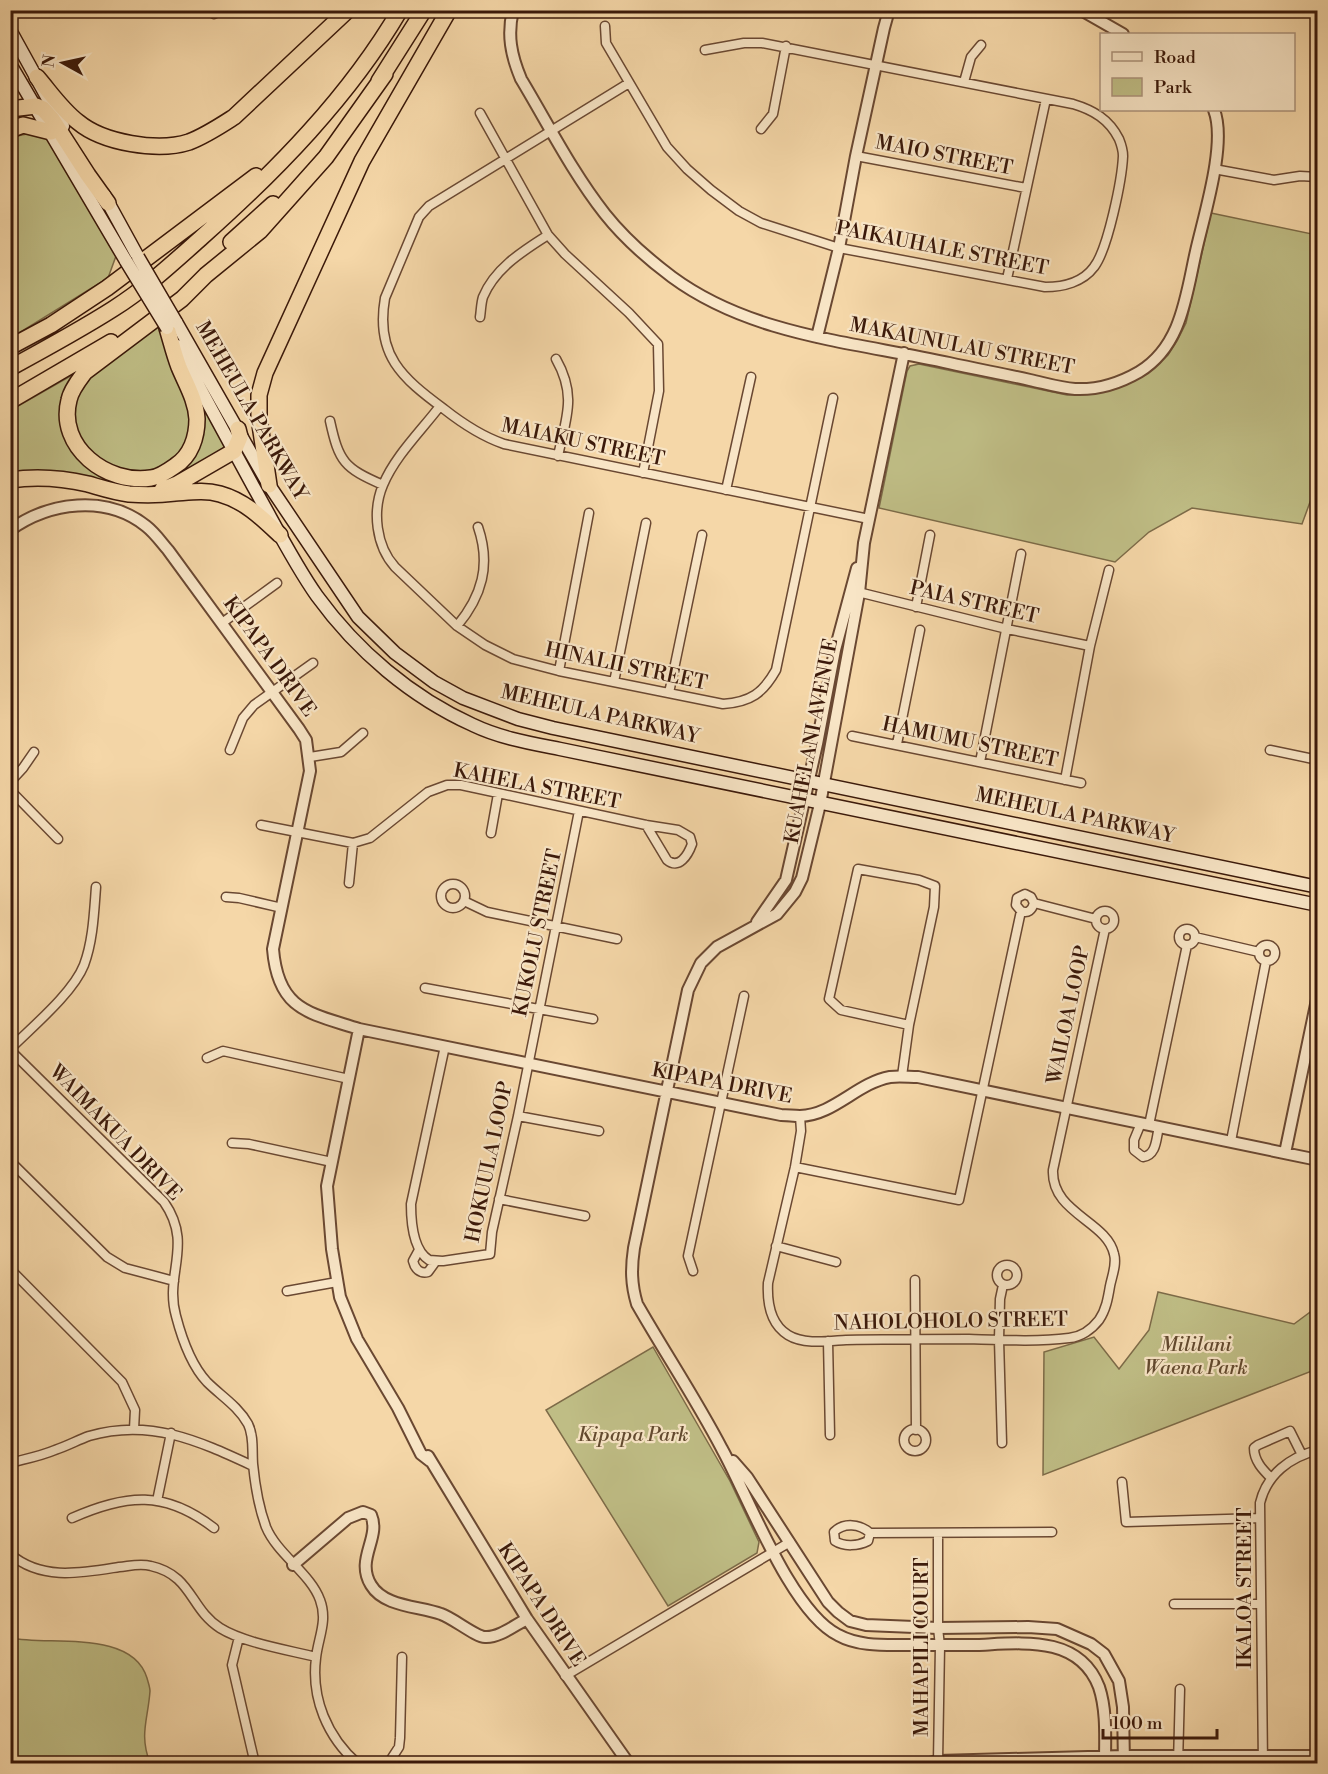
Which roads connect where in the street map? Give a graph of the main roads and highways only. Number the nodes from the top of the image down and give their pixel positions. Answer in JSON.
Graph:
{"nodes":[{"id":1,"x":348,"y":10,"type":"edge"},
{"id":2,"x":400,"y":10,"type":"edge"},
{"id":3,"x":424,"y":10,"type":"edge"},
{"id":4,"x":449,"y":10,"type":"edge"},
{"id":5,"x":10,"y":30,"type":"edge"},
{"id":6,"x":10,"y":64,"type":"edge"},
{"id":7,"x":385,"y":74,"type":"junction"},
{"id":8,"x":38,"y":77,"type":"junction"},
{"id":9,"x":36,"y":106,"type":"junction"},
{"id":10,"x":10,"y":110,"type":"edge"},
{"id":11,"x":10,"y":130,"type":"edge"},
{"id":12,"x":51,"y":132,"type":"junction"},
{"id":13,"x":301,"y":140,"type":"junction"},
{"id":14,"x":108,"y":203,"type":"junction"},
{"id":15,"x":132,"y":259,"type":"junction"},
{"id":16,"x":172,"y":325,"type":"junction"},
{"id":17,"x":10,"y":346,"type":"edge"},
{"id":18,"x":10,"y":368,"type":"edge"},
{"id":19,"x":10,"y":401,"type":"edge"},
{"id":20,"x":238,"y":429,"type":"junction"},
{"id":21,"x":234,"y":451,"type":"junction"},
{"id":22,"x":10,"y":480,"type":"edge"},
{"id":23,"x":269,"y":485,"type":"junction"},
{"id":24,"x":144,"y":494,"type":"junction"},
{"id":25,"x":280,"y":535,"type":"junction"},
{"id":26,"x":1317,"y":887,"type":"edge"},
{"id":27,"x":1317,"y":905,"type":"edge"}],
"edges":[{"from":1,"to":8,"type":"highway"},
{"from":2,"to":13,"type":"highway"},
{"from":3,"to":7,"type":"highway"},
{"from":4,"to":23,"type":"highway"},
{"from":5,"to":8,"type":"main road","name":"MEHEULA PARKWAY"},
{"from":6,"to":9,"type":"main road","name":"MEHEULA PARKWAY"},
{"from":7,"to":16,"type":"highway"},
{"from":7,"to":19,"type":"highway"},
{"from":8,"to":14,"type":"main road","name":"MEHEULA PARKWAY"},
{"from":9,"to":10,"type":"highway"},
{"from":9,"to":12,"type":"main road","name":"MEHEULA PARKWAY"},
{"from":9,"to":14,"type":"highway"},
{"from":11,"to":12,"type":"highway"},
{"from":12,"to":15,"type":"main road","name":"MEHEULA PARKWAY"},
{"from":13,"to":17,"type":"highway"},
{"from":13,"to":18,"type":"highway"},
{"from":14,"to":15,"type":"main road","name":"MEHEULA PARKWAY"},
{"from":15,"to":16,"type":"main road","name":"MEHEULA PARKWAY","bridge":true},
{"from":16,"to":20,"type":"main road","name":"MEHEULA PARKWAY"},
{"from":16,"to":21,"type":"main road","name":"MEHEULA PARKWAY"},
{"from":20,"to":21,"type":"highway"},
{"from":20,"to":23,"type":"main road","name":"MEHEULA PARKWAY"},
{"from":21,"to":24,"type":"highway"},
{"from":21,"to":25,"type":"main road","name":"MEHEULA PARKWAY"},
{"from":22,"to":24,"type":"highway"},
{"from":23,"to":26,"type":"main road","name":"MEHEULA PARKWAY"},
{"from":24,"to":25,"type":"highway"},
{"from":25,"to":27,"type":"main road","name":"MEHEULA PARKWAY"}]}
